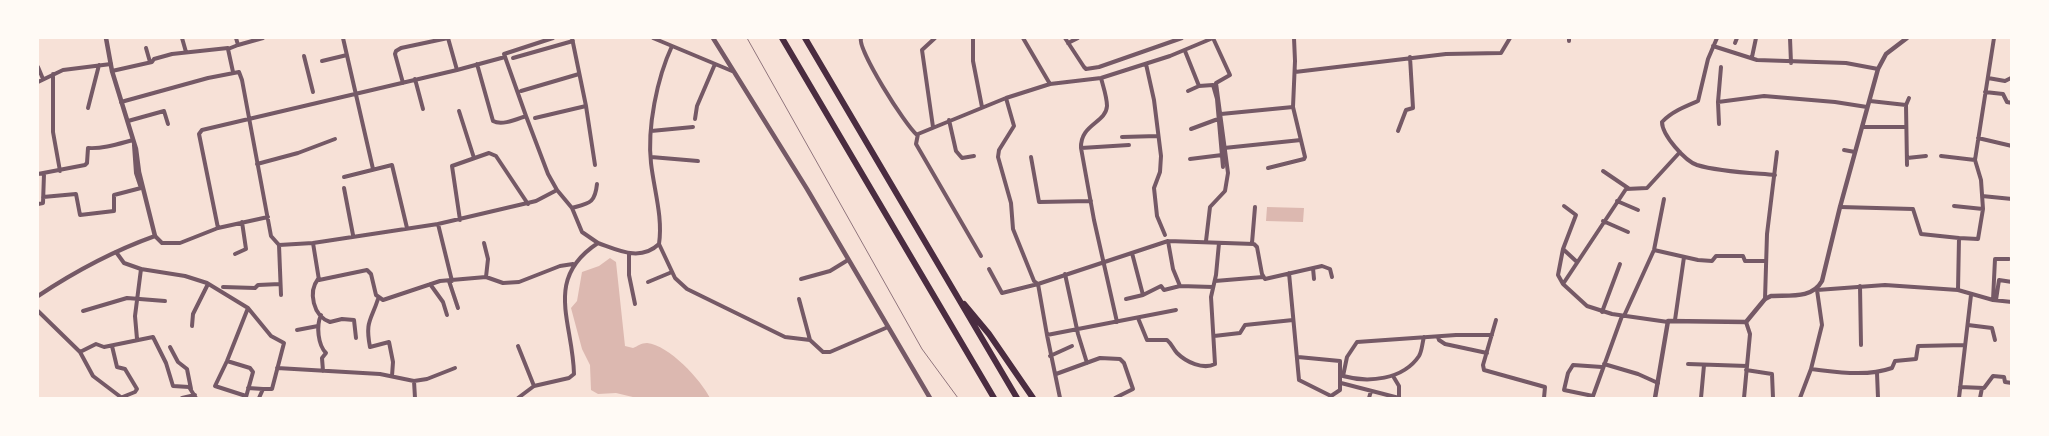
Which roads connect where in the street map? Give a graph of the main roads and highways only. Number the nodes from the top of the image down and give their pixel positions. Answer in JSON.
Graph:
{"nodes":[{"id":1,"x":782,"y":38,"type":"edge"},
{"id":2,"x":805,"y":38,"type":"edge"},
{"id":3,"x":954,"y":294,"type":"junction"},
{"id":4,"x":994,"y":398,"type":"edge"},
{"id":5,"x":1017,"y":398,"type":"edge"},
{"id":6,"x":1033,"y":398,"type":"edge"}],
"edges":[{"from":1,"to":4,"type":"highway"},
{"from":2,"to":3,"type":"highway"},
{"from":3,"to":5,"type":"highway"},
{"from":3,"to":6,"type":"highway"}]}
